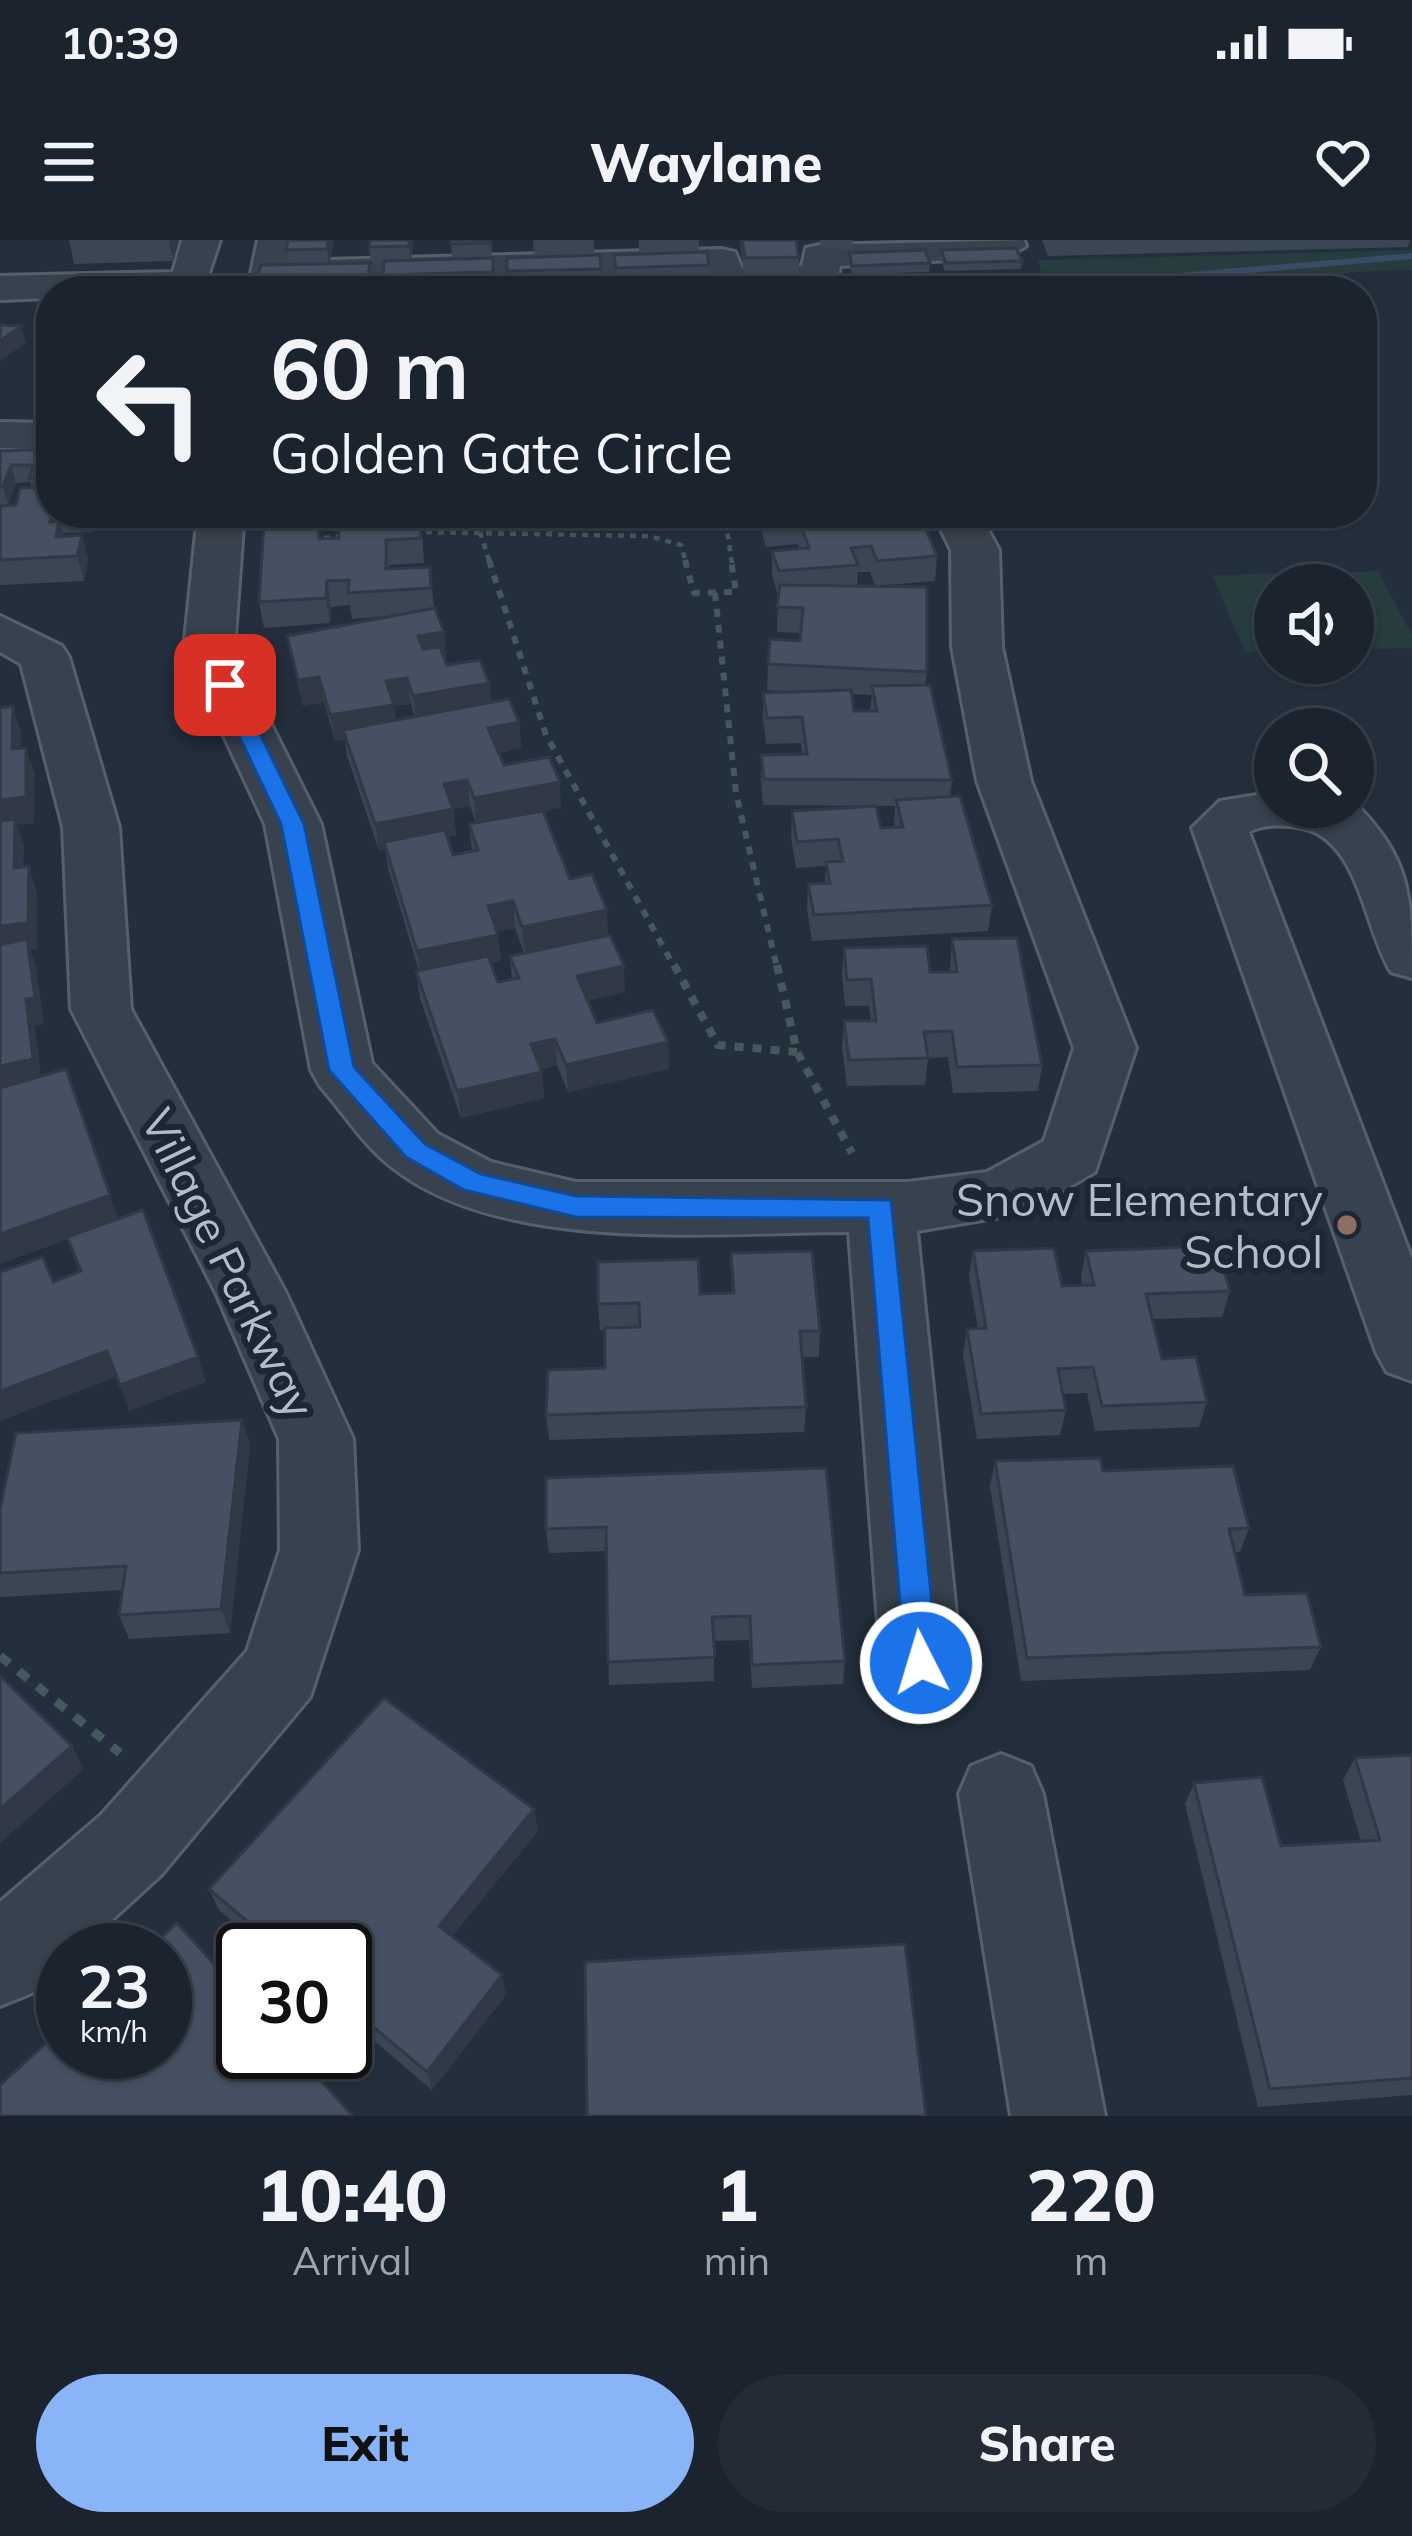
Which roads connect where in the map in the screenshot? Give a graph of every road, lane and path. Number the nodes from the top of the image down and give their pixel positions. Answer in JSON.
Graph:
{"nodes":[{"id":1,"x":201,"y":240,"type":"edge"},
{"id":2,"x":277,"y":240,"type":"edge"},
{"id":3,"x":1005,"y":240,"type":"edge"},
{"id":4,"x":0,"y":260,"type":"edge"},
{"id":5,"x":54,"y":276,"type":"edge"},
{"id":6,"x":191,"y":276,"type":"edge"},
{"id":7,"x":725,"y":276,"type":"edge"},
{"id":8,"x":823,"y":276,"type":"edge"},
{"id":9,"x":36,"y":288,"type":"edge"},
{"id":10,"x":0,"y":289,"type":"edge"},
{"id":11,"x":0,"y":434,"type":"edge"},
{"id":12,"x":36,"y":435,"type":"edge"},
{"id":13,"x":551,"y":528,"type":"edge"},
{"id":14,"x":727,"y":528,"type":"edge"},
{"id":15,"x":964,"y":528,"type":"edge"},
{"id":16,"x":220,"y":530,"type":"edge"},
{"id":17,"x":399,"y":532,"type":"edge"},
{"id":18,"x":480,"y":532,"type":"junction"},
{"id":19,"x":550,"y":532,"type":"junction"},
{"id":20,"x":354,"y":536,"type":"edge"},
{"id":21,"x":715,"y":593,"type":"junction"},
{"id":22,"x":0,"y":631,"type":"edge"},
{"id":23,"x":1412,"y":958,"type":"edge"},
{"id":24,"x":797,"y":1052,"type":"junction"},
{"id":25,"x":881,"y":1207,"type":"junction"},
{"id":26,"x":1412,"y":1352,"type":"edge"},
{"id":27,"x":0,"y":1656,"type":"edge"},
{"id":28,"x":921,"y":1663,"type":"dead end"},
{"id":29,"x":1001,"y":1794,"type":"dead end"},
{"id":30,"x":173,"y":1796,"type":"junction"},
{"id":31,"x":0,"y":1961,"type":"edge"},
{"id":32,"x":1058,"y":2116,"type":"edge"}],
"edges":[{"from":1,"to":6,"type":"street"},
{"from":2,"to":7,"type":"street"},
{"from":3,"to":8,"type":"street"},
{"from":4,"to":5,"type":"street"},
{"from":9,"to":10,"type":"street"},
{"from":11,"to":12,"type":"street"},
{"from":13,"to":19,"type":"path"},
{"from":14,"to":21,"type":"path"},
{"from":15,"to":25,"type":"street"},
{"from":16,"to":20,"type":"path"},
{"from":16,"to":25,"type":"street"},
{"from":17,"to":18,"type":"path"},
{"from":18,"to":19,"type":"path"},
{"from":18,"to":24,"type":"path"},
{"from":19,"to":21,"type":"path"},
{"from":21,"to":24,"type":"path"},
{"from":22,"to":30,"type":"street","name":"Village Parkway"},
{"from":23,"to":26,"type":"street"},
{"from":24,"to":25,"type":"path"},
{"from":25,"to":28,"type":"street"},
{"from":27,"to":30,"type":"path"},
{"from":29,"to":32,"type":"street"},
{"from":30,"to":31,"type":"street","name":"Village Parkway"}]}
